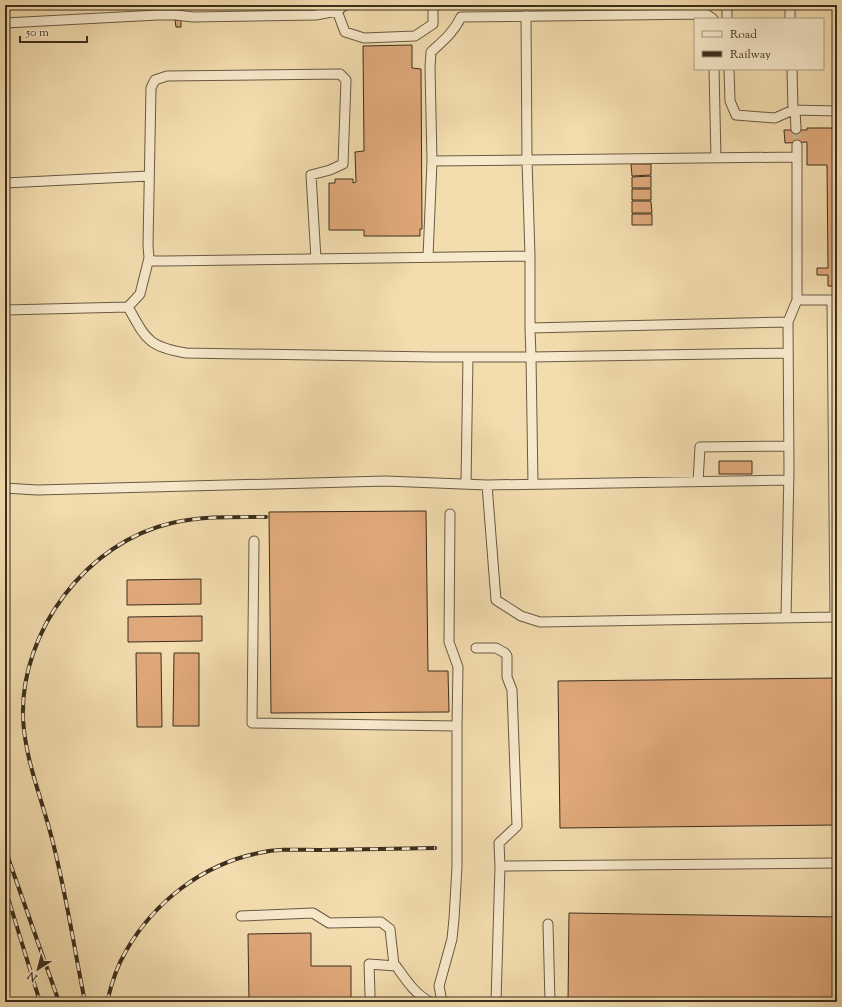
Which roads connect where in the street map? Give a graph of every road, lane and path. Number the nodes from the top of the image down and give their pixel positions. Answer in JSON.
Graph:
{"nodes":[{"id":1,"x":345,"y":5,"type":"edge"},
{"id":2,"x":433,"y":5,"type":"edge"},
{"id":3,"x":727,"y":5,"type":"edge"},
{"id":4,"x":790,"y":5,"type":"edge"},
{"id":5,"x":337,"y":11,"type":"junction"},
{"id":6,"x":526,"y":16,"type":"junction"},
{"id":7,"x":712,"y":18,"type":"edge"},
{"id":8,"x":728,"y":18,"type":"edge"},
{"id":9,"x":790,"y":18,"type":"edge"},
{"id":10,"x":5,"y":23,"type":"edge"},
{"id":11,"x":714,"y":70,"type":"edge"},
{"id":12,"x":729,"y":70,"type":"edge"},
{"id":13,"x":792,"y":70,"type":"edge"},
{"id":14,"x":794,"y":110,"type":"junction"},
{"id":15,"x":837,"y":111,"type":"edge"},
{"id":16,"x":796,"y":129,"type":"tunnel mouth"},
{"id":17,"x":797,"y":144,"type":"tunnel mouth"},
{"id":18,"x":797,"y":157,"type":"junction"},
{"id":19,"x":716,"y":158,"type":"junction"},
{"id":20,"x":527,"y":160,"type":"junction"},
{"id":21,"x":432,"y":161,"type":"junction"},
{"id":22,"x":149,"y":176,"type":"junction"},
{"id":23,"x":5,"y":183,"type":"edge"},
{"id":24,"x":530,"y":256,"type":"junction"},
{"id":25,"x":428,"y":257,"type":"junction"},
{"id":26,"x":149,"y":258,"type":"junction"},
{"id":27,"x":316,"y":259,"type":"junction"},
{"id":28,"x":797,"y":300,"type":"junction"},
{"id":29,"x":835,"y":300,"type":"edge"},
{"id":30,"x":128,"y":307,"type":"junction"},
{"id":31,"x":5,"y":310,"type":"edge"},
{"id":32,"x":788,"y":322,"type":"junction"},
{"id":33,"x":530,"y":328,"type":"junction"},
{"id":34,"x":788,"y":353,"type":"junction"},
{"id":35,"x":468,"y":357,"type":"junction"},
{"id":36,"x":531,"y":357,"type":"junction"},
{"id":37,"x":789,"y":446,"type":"junction"},
{"id":38,"x":789,"y":480,"type":"junction"},
{"id":39,"x":698,"y":482,"type":"junction"},
{"id":40,"x":466,"y":484,"type":"junction"},
{"id":41,"x":533,"y":484,"type":"junction"},
{"id":42,"x":486,"y":485,"type":"junction"},
{"id":43,"x":5,"y":488,"type":"edge"},
{"id":44,"x":450,"y":514,"type":"dead end"},
{"id":45,"x":254,"y":541,"type":"dead end"},
{"id":46,"x":836,"y":617,"type":"edge"},
{"id":47,"x":786,"y":618,"type":"junction"},
{"id":48,"x":476,"y":648,"type":"dead end"},
{"id":49,"x":457,"y":726,"type":"junction"},
{"id":50,"x":837,"y":864,"type":"edge"},
{"id":51,"x":500,"y":866,"type":"junction"},
{"id":52,"x":241,"y":916,"type":"dead end"},
{"id":53,"x":548,"y":924,"type":"dead end"},
{"id":54,"x":394,"y":965,"type":"junction"},
{"id":55,"x":370,"y":995,"type":"dead end"},
{"id":56,"x":430,"y":1002,"type":"edge"},
{"id":57,"x":442,"y":1002,"type":"edge"},
{"id":58,"x":496,"y":1002,"type":"edge"},
{"id":59,"x":550,"y":1002,"type":"edge"}],
"edges":[{"from":1,"to":5,"type":"lane"},
{"from":2,"to":5,"type":"lane"},
{"from":3,"to":8,"type":"lane"},
{"from":4,"to":9,"type":"lane"},
{"from":5,"to":10,"type":"lane"},
{"from":6,"to":7,"type":"lane"},
{"from":6,"to":20,"type":"lane"},
{"from":6,"to":21,"type":"lane"},
{"from":11,"to":19,"type":"lane"},
{"from":12,"to":14,"type":"lane"},
{"from":13,"to":14,"type":"lane"},
{"from":14,"to":15,"type":"lane"},
{"from":14,"to":16,"type":"lane"},
{"from":17,"to":18,"type":"lane"},
{"from":18,"to":19,"type":"lane"},
{"from":18,"to":28,"type":"lane"},
{"from":19,"to":20,"type":"lane"},
{"from":20,"to":21,"type":"lane"},
{"from":20,"to":24,"type":"lane"},
{"from":21,"to":25,"type":"lane"},
{"from":22,"to":23,"type":"lane"},
{"from":22,"to":26,"type":"lane"},
{"from":22,"to":27,"type":"lane"},
{"from":24,"to":25,"type":"lane"},
{"from":24,"to":33,"type":"lane"},
{"from":25,"to":27,"type":"lane"},
{"from":26,"to":27,"type":"lane"},
{"from":26,"to":30,"type":"lane"},
{"from":28,"to":29,"type":"lane"},
{"from":28,"to":32,"type":"lane"},
{"from":29,"to":46,"type":"lane"},
{"from":30,"to":31,"type":"lane"},
{"from":30,"to":35,"type":"lane"},
{"from":32,"to":33,"type":"lane"},
{"from":32,"to":34,"type":"lane"},
{"from":33,"to":36,"type":"lane"},
{"from":34,"to":36,"type":"lane"},
{"from":34,"to":37,"type":"lane"},
{"from":35,"to":36,"type":"lane"},
{"from":35,"to":40,"type":"lane"},
{"from":36,"to":41,"type":"lane"},
{"from":37,"to":38,"type":"lane"},
{"from":37,"to":39,"type":"lane"},
{"from":38,"to":39,"type":"lane"},
{"from":38,"to":47,"type":"lane"},
{"from":39,"to":41,"type":"lane"},
{"from":40,"to":42,"type":"lane"},
{"from":40,"to":43,"type":"lane"},
{"from":41,"to":42,"type":"lane"},
{"from":42,"to":47,"type":"lane"},
{"from":44,"to":49,"type":"lane"},
{"from":45,"to":49,"type":"lane"},
{"from":46,"to":47,"type":"lane"},
{"from":48,"to":51,"type":"lane"},
{"from":49,"to":57,"type":"lane"},
{"from":50,"to":51,"type":"lane"},
{"from":51,"to":58,"type":"lane"},
{"from":52,"to":54,"type":"lane"},
{"from":53,"to":59,"type":"lane"},
{"from":54,"to":55,"type":"lane"},
{"from":54,"to":56,"type":"lane"}]}
